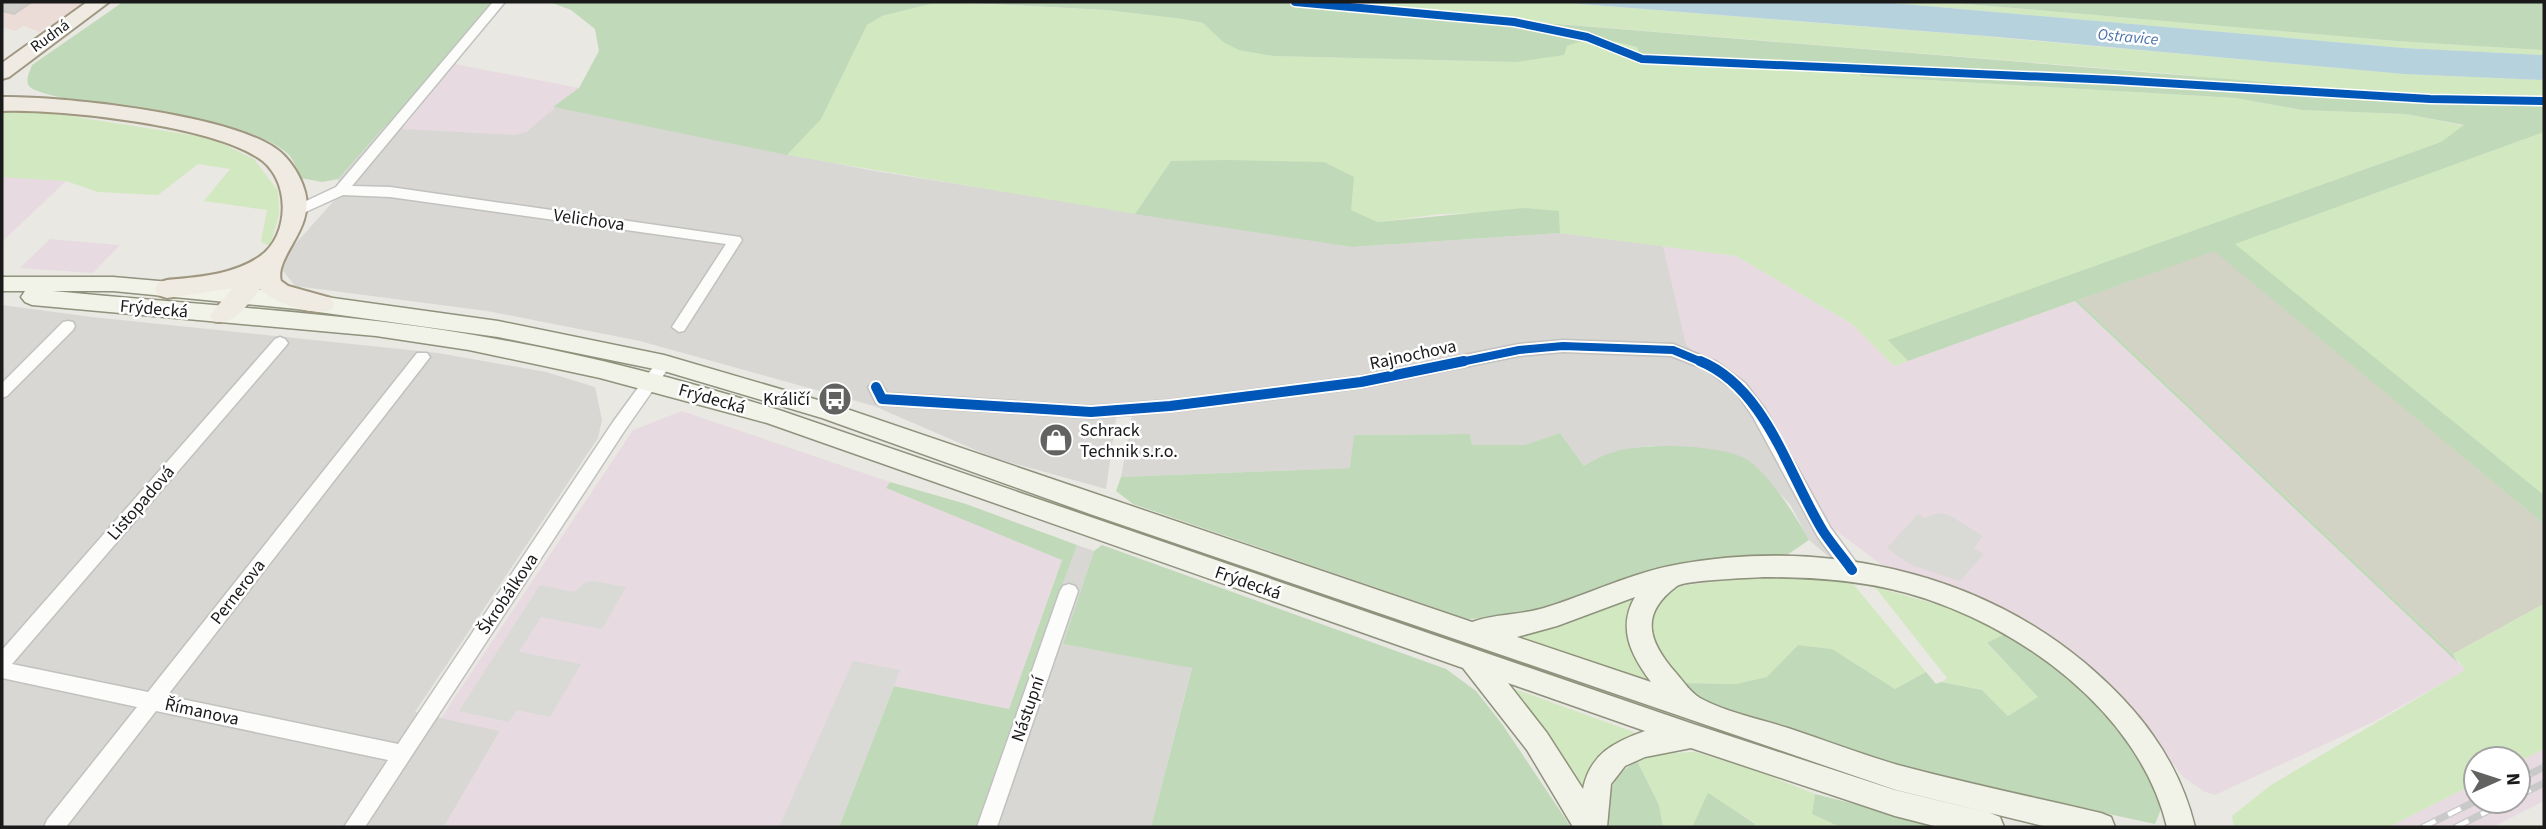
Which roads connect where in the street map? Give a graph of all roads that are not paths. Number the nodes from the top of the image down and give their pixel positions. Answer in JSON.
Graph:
{"nodes":[{"id":1,"x":99,"y":2,"type":"edge"},
{"id":2,"x":499,"y":2,"type":"edge"},
{"id":3,"x":27,"y":53,"type":"junction"},
{"id":4,"x":2,"y":73,"type":"edge"},
{"id":5,"x":41,"y":103,"type":"junction"},
{"id":6,"x":2,"y":104,"type":"edge"},
{"id":7,"x":341,"y":190,"type":"junction"},
{"id":8,"x":294,"y":212,"type":"junction"},
{"id":9,"x":269,"y":260,"type":"junction"},
{"id":10,"x":2,"y":284,"type":"edge"},
{"id":11,"x":167,"y":289,"type":"junction"},
{"id":12,"x":2,"y":293,"type":"edge"},
{"id":13,"x":240,"y":295,"type":"junction"},
{"id":14,"x":321,"y":304,"type":"junction"},
{"id":15,"x":222,"y":315,"type":"junction"},
{"id":16,"x":68,"y":326,"type":"dead end"},
{"id":17,"x":679,"y":327,"type":"dead end"},
{"id":18,"x":280,"y":343,"type":"dead end"},
{"id":19,"x":422,"y":357,"type":"dead end"},
{"id":20,"x":658,"y":372,"type":"junction"},
{"id":21,"x":876,"y":387,"type":"dead end"},
{"id":22,"x":2,"y":392,"type":"edge"},
{"id":23,"x":1852,"y":570,"type":"junction"},
{"id":24,"x":1676,"y":575,"type":"junction"},
{"id":25,"x":1069,"y":591,"type":"dead end"},
{"id":26,"x":1468,"y":632,"type":"junction"},
{"id":27,"x":1472,"y":662,"type":"junction"},
{"id":28,"x":2,"y":663,"type":"edge"},
{"id":29,"x":2,"y":670,"type":"edge"},
{"id":30,"x":151,"y":702,"type":"junction"},
{"id":31,"x":1692,"y":723,"type":"junction"},
{"id":32,"x":402,"y":754,"type":"junction"},
{"id":33,"x":2095,"y":826,"type":"edge"},
{"id":34,"x":54,"y":827,"type":"edge"},
{"id":35,"x":355,"y":827,"type":"edge"},
{"id":36,"x":987,"y":827,"type":"edge"},
{"id":37,"x":1591,"y":827,"type":"edge"},
{"id":38,"x":1990,"y":827,"type":"edge"},
{"id":39,"x":2182,"y":827,"type":"edge"}],
"edges":[{"from":1,"to":3,"type":"main road","name":"Rudná"},
{"from":2,"to":7,"type":"street"},
{"from":3,"to":4,"type":"main road","name":"Rudná"},
{"from":3,"to":5,"type":"main road"},
{"from":5,"to":6,"type":"main road"},
{"from":5,"to":8,"type":"main road"},
{"from":7,"to":8,"type":"street"},
{"from":7,"to":17,"type":"street","name":"Velichova"},
{"from":8,"to":9,"type":"main road"},
{"from":9,"to":11,"type":"main road"},
{"from":9,"to":13,"type":"main road"},
{"from":9,"to":14,"type":"main road"},
{"from":10,"to":11,"type":"main road","name":"Frýdecká"},
{"from":11,"to":13,"type":"main road","name":"Frýdecká"},
{"from":12,"to":15,"type":"main road","name":"Frýdecká"},
{"from":13,"to":14,"type":"main road","name":"Frýdecká"},
{"from":13,"to":15,"type":"main road"},
{"from":14,"to":20,"type":"main road","name":"Frýdecká"},
{"from":15,"to":20,"type":"main road","name":"Frýdecká"},
{"from":16,"to":22,"type":"street"},
{"from":18,"to":28,"type":"street","name":"Listopadová"},
{"from":19,"to":30,"type":"street","name":"Pernerova"},
{"from":20,"to":26,"type":"main road","name":"Frýdecká"},
{"from":20,"to":27,"type":"main road","name":"Frýdecká"},
{"from":20,"to":32,"type":"street","name":"Škrobálkova"},
{"from":21,"to":23,"type":"street","name":"Rajnochova"},
{"from":23,"to":24,"type":"main road"},
{"from":23,"to":39,"type":"main road"},
{"from":24,"to":26,"type":"main road"},
{"from":24,"to":31,"type":"main road"},
{"from":25,"to":36,"type":"street","name":"Nástupní"},
{"from":26,"to":31,"type":"main road","name":"Frýdecká"},
{"from":27,"to":31,"type":"main road","name":"Frýdecká"},
{"from":27,"to":37,"type":"main road"},
{"from":29,"to":30,"type":"street","name":"Římanova"},
{"from":30,"to":32,"type":"street","name":"Římanova"},
{"from":30,"to":34,"type":"street","name":"Pernerova"},
{"from":31,"to":33,"type":"main road"},
{"from":31,"to":37,"type":"main road"},
{"from":31,"to":38,"type":"main road"},
{"from":32,"to":35,"type":"street","name":"Škrobálkova"}]}
